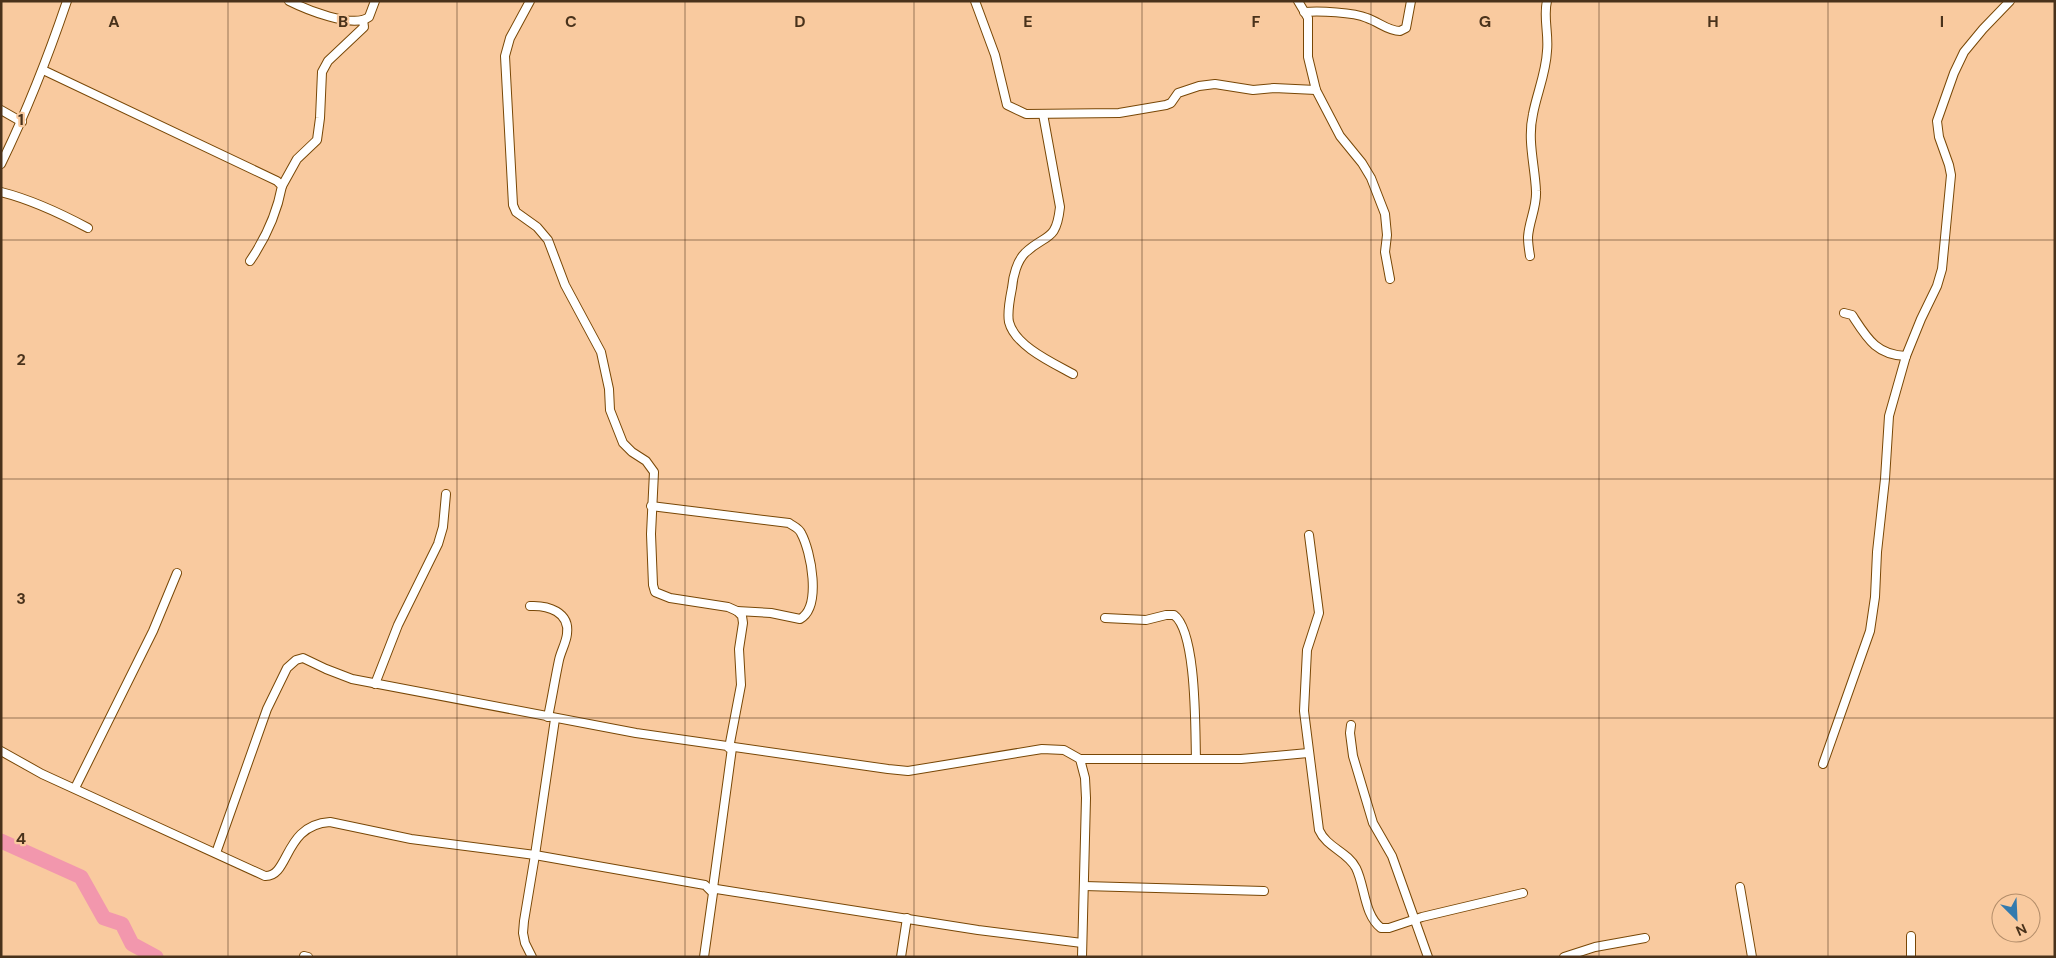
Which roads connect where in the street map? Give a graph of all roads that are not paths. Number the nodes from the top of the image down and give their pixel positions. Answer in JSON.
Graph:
{"nodes":[{"id":1,"x":67,"y":1,"type":"edge"},
{"id":2,"x":289,"y":1,"type":"edge"},
{"id":3,"x":375,"y":1,"type":"edge"},
{"id":4,"x":530,"y":1,"type":"edge"},
{"id":5,"x":975,"y":1,"type":"edge"},
{"id":6,"x":1298,"y":1,"type":"edge"},
{"id":7,"x":1411,"y":1,"type":"edge"},
{"id":8,"x":1547,"y":1,"type":"edge"},
{"id":9,"x":2010,"y":1,"type":"edge"},
{"id":10,"x":1304,"y":12,"type":"junction"},
{"id":11,"x":363,"y":20,"type":"junction"},
{"id":12,"x":43,"y":70,"type":"junction"},
{"id":13,"x":1316,"y":90,"type":"junction"},
{"id":14,"x":1,"y":110,"type":"edge"},
{"id":15,"x":1043,"y":114,"type":"junction"},
{"id":16,"x":22,"y":122,"type":"junction"},
{"id":17,"x":1,"y":164,"type":"edge"},
{"id":18,"x":282,"y":186,"type":"junction"},
{"id":19,"x":1,"y":192,"type":"edge"},
{"id":20,"x":88,"y":228,"type":"dead end"},
{"id":21,"x":1530,"y":256,"type":"dead end"},
{"id":22,"x":250,"y":261,"type":"dead end"},
{"id":23,"x":1390,"y":279,"type":"dead end"},
{"id":24,"x":1844,"y":313,"type":"dead end"},
{"id":25,"x":1906,"y":356,"type":"junction"},
{"id":26,"x":1073,"y":374,"type":"dead end"},
{"id":27,"x":446,"y":494,"type":"dead end"},
{"id":28,"x":651,"y":506,"type":"junction"},
{"id":29,"x":1310,"y":535,"type":"dead end"},
{"id":30,"x":177,"y":573,"type":"dead end"},
{"id":31,"x":530,"y":606,"type":"dead end"},
{"id":32,"x":738,"y":611,"type":"junction"},
{"id":33,"x":1105,"y":618,"type":"dead end"},
{"id":34,"x":375,"y":684,"type":"junction"},
{"id":35,"x":552,"y":718,"type":"junction"},
{"id":36,"x":1351,"y":725,"type":"dead end"},
{"id":37,"x":730,"y":748,"type":"junction"},
{"id":38,"x":1,"y":751,"type":"edge"},
{"id":39,"x":1308,"y":753,"type":"junction"},
{"id":40,"x":1080,"y":759,"type":"junction"},
{"id":41,"x":1196,"y":759,"type":"junction"},
{"id":42,"x":1823,"y":764,"type":"dead end"},
{"id":43,"x":74,"y":788,"type":"junction"},
{"id":44,"x":216,"y":853,"type":"junction"},
{"id":45,"x":536,"y":855,"type":"junction"},
{"id":46,"x":1084,"y":886,"type":"junction"},
{"id":47,"x":1740,"y":887,"type":"dead end"},
{"id":48,"x":711,"y":888,"type":"junction"},
{"id":49,"x":1264,"y":890,"type":"dead end"},
{"id":50,"x":1523,"y":893,"type":"dead end"},
{"id":51,"x":907,"y":918,"type":"junction"},
{"id":52,"x":1414,"y":919,"type":"junction"},
{"id":53,"x":1911,"y":936,"type":"dead end"},
{"id":54,"x":1645,"y":938,"type":"dead end"},
{"id":55,"x":1082,"y":943,"type":"junction"},
{"id":56,"x":532,"y":957,"type":"edge"},
{"id":57,"x":704,"y":957,"type":"edge"},
{"id":58,"x":901,"y":957,"type":"edge"},
{"id":59,"x":1082,"y":957,"type":"edge"},
{"id":60,"x":1428,"y":957,"type":"edge"},
{"id":61,"x":1564,"y":957,"type":"edge"},
{"id":62,"x":1752,"y":957,"type":"edge"},
{"id":63,"x":1911,"y":957,"type":"edge"}],
"edges":[{"from":1,"to":12,"type":"street"},
{"from":2,"to":11,"type":"street"},
{"from":3,"to":11,"type":"street"},
{"from":4,"to":28,"type":"street"},
{"from":5,"to":15,"type":"street"},
{"from":6,"to":10,"type":"street"},
{"from":7,"to":10,"type":"street"},
{"from":8,"to":21,"type":"street"},
{"from":9,"to":25,"type":"street"},
{"from":10,"to":13,"type":"street"},
{"from":11,"to":18,"type":"street"},
{"from":12,"to":16,"type":"street"},
{"from":12,"to":18,"type":"street"},
{"from":13,"to":15,"type":"street"},
{"from":13,"to":23,"type":"street"},
{"from":14,"to":16,"type":"street"},
{"from":15,"to":26,"type":"street"},
{"from":16,"to":17,"type":"street"},
{"from":18,"to":22,"type":"street"},
{"from":19,"to":20,"type":"street"},
{"from":24,"to":25,"type":"street"},
{"from":25,"to":42,"type":"street"},
{"from":27,"to":34,"type":"street"},
{"from":28,"to":32,"type":"street"},
{"from":28,"to":32,"type":"street"},
{"from":29,"to":39,"type":"street"},
{"from":30,"to":43,"type":"street"},
{"from":31,"to":35,"type":"street"},
{"from":32,"to":37,"type":"street"},
{"from":33,"to":41,"type":"street"},
{"from":34,"to":35,"type":"street"},
{"from":34,"to":44,"type":"street"},
{"from":35,"to":37,"type":"street"},
{"from":35,"to":45,"type":"street"},
{"from":36,"to":52,"type":"street"},
{"from":37,"to":40,"type":"street"},
{"from":37,"to":48,"type":"street"},
{"from":38,"to":43,"type":"street"},
{"from":39,"to":41,"type":"street"},
{"from":39,"to":52,"type":"street"},
{"from":40,"to":41,"type":"street"},
{"from":40,"to":46,"type":"street"},
{"from":43,"to":44,"type":"street"},
{"from":44,"to":45,"type":"street"},
{"from":45,"to":48,"type":"street"},
{"from":45,"to":56,"type":"street"},
{"from":46,"to":49,"type":"street"},
{"from":46,"to":55,"type":"street"},
{"from":47,"to":62,"type":"street"},
{"from":48,"to":51,"type":"street"},
{"from":48,"to":57,"type":"street"},
{"from":50,"to":52,"type":"street"},
{"from":51,"to":55,"type":"street"},
{"from":51,"to":58,"type":"street"},
{"from":52,"to":60,"type":"street"},
{"from":53,"to":63,"type":"street"},
{"from":54,"to":61,"type":"street"},
{"from":55,"to":59,"type":"street"}]}
